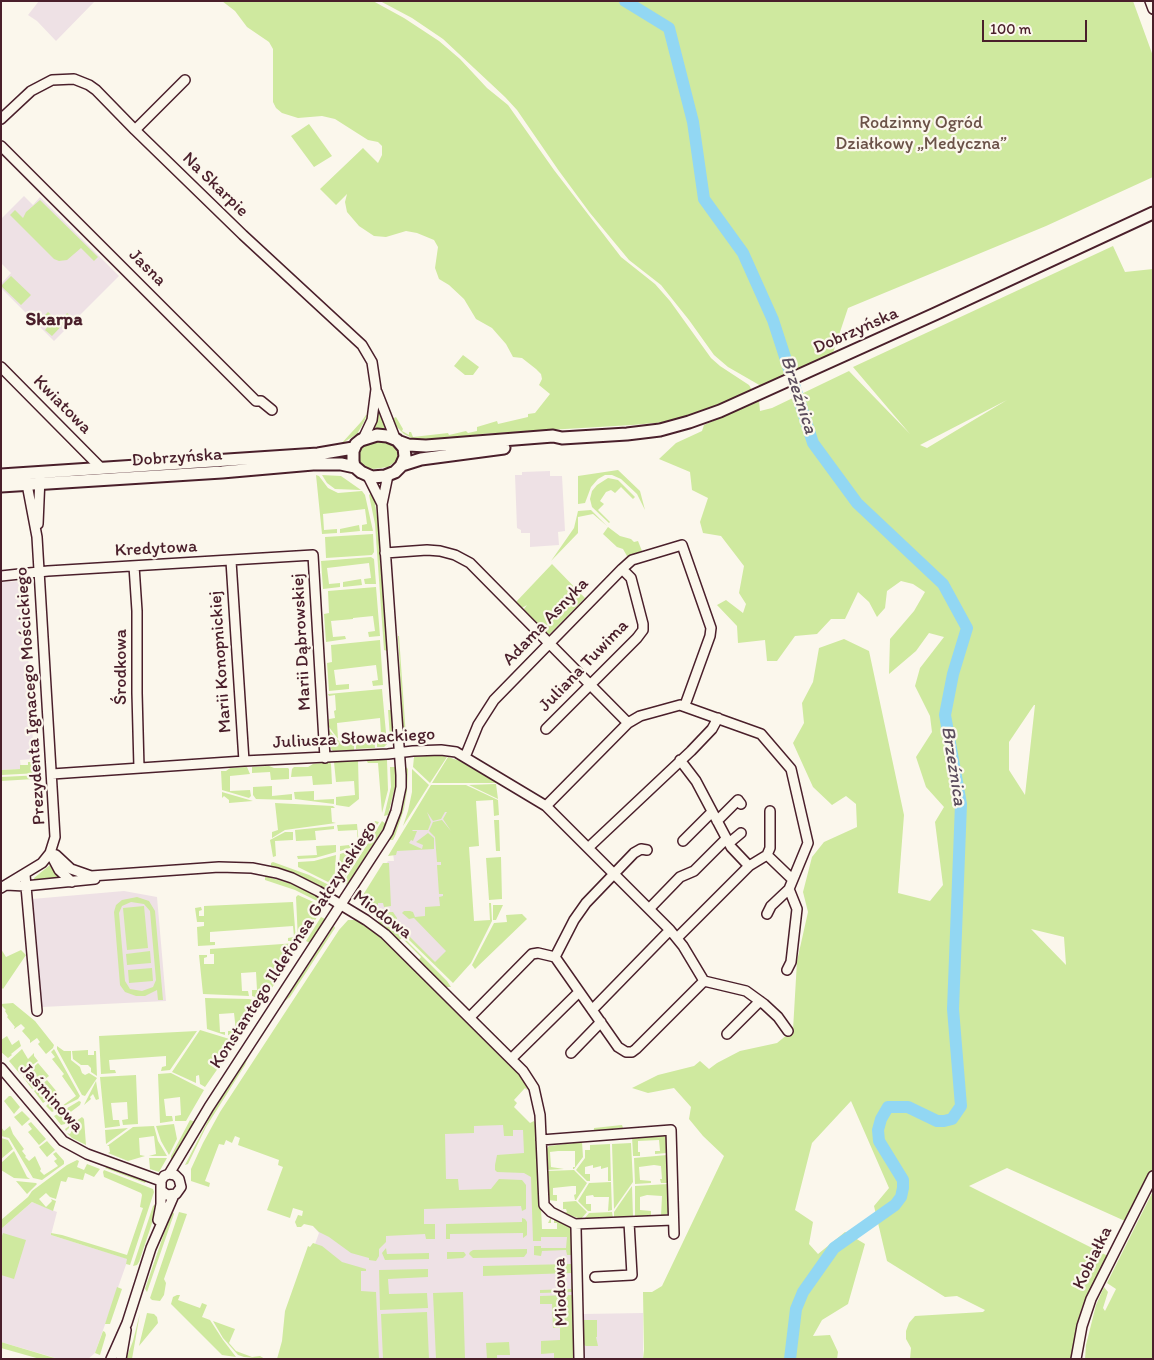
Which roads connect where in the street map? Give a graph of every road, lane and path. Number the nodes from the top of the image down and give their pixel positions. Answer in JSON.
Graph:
{"nodes":[{"id":1,"x":185,"y":80,"type":"dead end"},
{"id":2,"x":1,"y":119,"type":"edge"},
{"id":3,"x":135,"y":130,"type":"junction"},
{"id":4,"x":1,"y":146,"type":"edge"},
{"id":5,"x":1153,"y":213,"type":"edge"},
{"id":6,"x":1,"y":367,"type":"edge"},
{"id":7,"x":376,"y":389,"type":"junction"},
{"id":8,"x":272,"y":410,"type":"dead end"},
{"id":9,"x":363,"y":438,"type":"junction"},
{"id":10,"x":562,"y":438,"type":"junction"},
{"id":11,"x":398,"y":440,"type":"junction"},
{"id":12,"x":353,"y":448,"type":"junction"},
{"id":13,"x":402,"y":465,"type":"junction"},
{"id":14,"x":100,"y":467,"type":"junction"},
{"id":15,"x":356,"y":467,"type":"junction"},
{"id":16,"x":5,"y":474,"type":"edge"},
{"id":17,"x":388,"y":474,"type":"junction"},
{"id":18,"x":368,"y":476,"type":"junction"},
{"id":19,"x":40,"y":478,"type":"junction"},
{"id":20,"x":26,"y":479,"type":"junction"},
{"id":21,"x":1,"y":486,"type":"edge"},
{"id":22,"x":382,"y":504,"type":"junction"},
{"id":23,"x":37,"y":537,"type":"junction"},
{"id":24,"x":386,"y":553,"type":"junction"},
{"id":25,"x":313,"y":555,"type":"joint"},
{"id":26,"x":231,"y":560,"type":"junction"},
{"id":27,"x":134,"y":566,"type":"junction"},
{"id":28,"x":622,"y":569,"type":"junction"},
{"id":29,"x":39,"y":572,"type":"junction"},
{"id":30,"x":1,"y":576,"type":"edge"},
{"id":31,"x":548,"y":644,"type":"junction"},
{"id":32,"x":590,"y":685,"type":"junction"},
{"id":33,"x":684,"y":705,"type":"junction"},
{"id":34,"x":718,"y":718,"type":"junction"},
{"id":35,"x":628,"y":723,"type":"junction"},
{"id":36,"x":546,"y":729,"type":"dead end"},
{"id":37,"x":400,"y":753,"type":"junction"},
{"id":38,"x":466,"y":757,"type":"junction"},
{"id":39,"x":325,"y":758,"type":"junction"},
{"id":40,"x":680,"y":760,"type":"junction"},
{"id":41,"x":244,"y":761,"type":"junction"},
{"id":42,"x":139,"y":768,"type":"junction"},
{"id":43,"x":52,"y":774,"type":"junction"},
{"id":44,"x":741,"y":804,"type":"dead end"},
{"id":45,"x":546,"y":806,"type":"junction"},
{"id":46,"x":770,"y":810,"type":"dead end"},
{"id":47,"x":714,"y":816,"type":"junction"},
{"id":48,"x":741,"y":833,"type":"dead end"},
{"id":49,"x":683,"y":841,"type":"dead end"},
{"id":50,"x":727,"y":841,"type":"junction"},
{"id":51,"x":588,"y":848,"type":"junction"},
{"id":52,"x":647,"y":850,"type":"dead end"},
{"id":53,"x":50,"y":853,"type":"junction"},
{"id":54,"x":768,"y":855,"type":"junction"},
{"id":55,"x":749,"y":866,"type":"junction"},
{"id":56,"x":614,"y":874,"type":"junction"},
{"id":57,"x":25,"y":875,"type":"junction"},
{"id":58,"x":107,"y":876,"type":"junction"},
{"id":59,"x":792,"y":879,"type":"junction"},
{"id":60,"x":72,"y":882,"type":"junction"},
{"id":61,"x":25,"y":886,"type":"junction"},
{"id":62,"x":4,"y":887,"type":"edge"},
{"id":63,"x":789,"y":889,"type":"junction"},
{"id":64,"x":341,"y":904,"type":"junction"},
{"id":65,"x":649,"y":909,"type":"junction"},
{"id":66,"x":767,"y":914,"type":"dead end"},
{"id":67,"x":670,"y":930,"type":"junction"},
{"id":68,"x":677,"y":938,"type":"junction"},
{"id":69,"x":555,"y":957,"type":"junction"},
{"id":70,"x":787,"y":970,"type":"dead end"},
{"id":71,"x":704,"y":981,"type":"junction"},
{"id":72,"x":579,"y":992,"type":"junction"},
{"id":73,"x":760,"y":1001,"type":"junction"},
{"id":74,"x":592,"y":1010,"type":"junction"},
{"id":75,"x":38,"y":1011,"type":"dead end"},
{"id":76,"x":470,"y":1017,"type":"junction"},
{"id":77,"x":600,"y":1022,"type":"junction"},
{"id":78,"x":788,"y":1031,"type":"dead end"},
{"id":79,"x":728,"y":1034,"type":"dead end"},
{"id":80,"x":571,"y":1053,"type":"dead end"},
{"id":81,"x":511,"y":1059,"type":"junction"},
{"id":82,"x":1,"y":1068,"type":"edge"},
{"id":83,"x":196,"y":1129,"type":"junction"},
{"id":84,"x":542,"y":1140,"type":"junction"},
{"id":85,"x":169,"y":1174,"type":"junction"},
{"id":86,"x":1153,"y":1176,"type":"edge"},
{"id":87,"x":179,"y":1178,"type":"junction"},
{"id":88,"x":161,"y":1180,"type":"junction"},
{"id":89,"x":162,"y":1191,"type":"junction"},
{"id":90,"x":174,"y":1195,"type":"junction"},
{"id":91,"x":673,"y":1220,"type":"junction"},
{"id":92,"x":629,"y":1222,"type":"junction"},
{"id":93,"x":575,"y":1224,"type":"junction"},
{"id":94,"x":674,"y":1234,"type":"dead end"},
{"id":95,"x":151,"y":1248,"type":"junction"},
{"id":96,"x":595,"y":1277,"type":"dead end"},
{"id":97,"x":127,"y":1322,"type":"junction"},
{"id":98,"x":111,"y":1359,"type":"edge"},
{"id":99,"x":122,"y":1359,"type":"edge"},
{"id":100,"x":579,"y":1359,"type":"edge"},
{"id":101,"x":1076,"y":1359,"type":"edge"}],
"edges":[{"from":1,"to":3,"type":"street"},
{"from":2,"to":3,"type":"street","name":"Na Skarpie"},
{"from":3,"to":7,"type":"street","name":"Na Skarpie"},
{"from":4,"to":8,"type":"street","name":"Jasna"},
{"from":5,"to":10,"type":"main road","name":"Dobrzyńska"},
{"from":6,"to":14,"type":"street","name":"Kwiatowa"},
{"from":7,"to":9,"type":"street"},
{"from":7,"to":11,"type":"street"},
{"from":9,"to":11,"type":"main road"},
{"from":9,"to":12,"type":"main road"},
{"from":10,"to":11,"type":"main road","name":"Dobrzyńska"},
{"from":10,"to":13,"type":"main road","name":"Dobrzyńska"},
{"from":11,"to":13,"type":"main road"},
{"from":12,"to":14,"type":"main road","name":"Dobrzyńska"},
{"from":12,"to":15,"type":"main road"},
{"from":13,"to":17,"type":"main road"},
{"from":14,"to":19,"type":"main road","name":"Dobrzyńska"},
{"from":15,"to":18,"type":"main road"},
{"from":15,"to":19,"type":"main road","name":"Dobrzyńska"},
{"from":16,"to":20,"type":"main road","name":"Dobrzyńska"},
{"from":17,"to":18,"type":"main road"},
{"from":17,"to":22,"type":"street","name":"Konstantego Ildefonsa Gałczyńskiego"},
{"from":18,"to":22,"type":"street","name":"Konstantego Ildefonsa Gałczyńskiego"},
{"from":19,"to":20,"type":"main road","name":"Dobrzyńska"},
{"from":19,"to":23,"type":"street","name":"Prezydenta Ignacego Mościckiego"},
{"from":20,"to":21,"type":"main road","name":"Dobrzyńska"},
{"from":20,"to":23,"type":"street","name":"Prezydenta Ignacego Mościckiego"},
{"from":22,"to":24,"type":"street","name":"Konstantego Ildefonsa Gałczyńskiego"},
{"from":23,"to":29,"type":"street","name":"Prezydenta Ignacego Mościckiego"},
{"from":24,"to":31,"type":"street"},
{"from":24,"to":37,"type":"street","name":"Konstantego Ildefonsa Gałczyńskiego"},
{"from":25,"to":26,"type":"street","name":"Kredytowa"},
{"from":25,"to":39,"type":"street","name":"Marii Dąbrowskiej"},
{"from":26,"to":27,"type":"street","name":"Kredytowa"},
{"from":26,"to":41,"type":"street","name":"Marii Konopnickiej"},
{"from":27,"to":29,"type":"street","name":"Kredytowa"},
{"from":27,"to":42,"type":"street","name":"Środkowa"},
{"from":28,"to":31,"type":"street","name":"Adama Asnyka"},
{"from":28,"to":32,"type":"street","name":"Juliana Tuwima"},
{"from":28,"to":33,"type":"street","name":"Adama Asnyka"},
{"from":29,"to":30,"type":"street","name":"Kredytowa"},
{"from":29,"to":43,"type":"street","name":"Prezydenta Ignacego Mościckiego"},
{"from":31,"to":32,"type":"street"},
{"from":31,"to":38,"type":"street","name":"Adama Asnyka"},
{"from":32,"to":35,"type":"street"},
{"from":32,"to":36,"type":"street","name":"Juliana Tuwima"},
{"from":33,"to":34,"type":"street"},
{"from":33,"to":35,"type":"street"},
{"from":34,"to":40,"type":"street"},
{"from":34,"to":59,"type":"street"},
{"from":35,"to":45,"type":"street"},
{"from":37,"to":38,"type":"street","name":"Juliusza Słowackiego"},
{"from":37,"to":39,"type":"street","name":"Juliusza Słowackiego"},
{"from":37,"to":64,"type":"street","name":"Konstantego Ildefonsa Gałczyńskiego"},
{"from":38,"to":45,"type":"street","name":"Juliusza Słowackiego"},
{"from":39,"to":41,"type":"street","name":"Juliusza Słowackiego"},
{"from":40,"to":47,"type":"street"},
{"from":40,"to":51,"type":"street"},
{"from":41,"to":42,"type":"street","name":"Juliusza Słowackiego"},
{"from":42,"to":43,"type":"street","name":"Juliusza Słowackiego"},
{"from":43,"to":53,"type":"street","name":"Prezydenta Ignacego Mościckiego"},
{"from":44,"to":47,"type":"street"},
{"from":45,"to":51,"type":"street","name":"Juliusza Słowackiego"},
{"from":46,"to":54,"type":"street"},
{"from":47,"to":49,"type":"street"},
{"from":47,"to":50,"type":"street"},
{"from":48,"to":50,"type":"street"},
{"from":50,"to":55,"type":"street"},
{"from":50,"to":65,"type":"street"},
{"from":51,"to":56,"type":"street","name":"Juliusza Słowackiego"},
{"from":52,"to":56,"type":"street"},
{"from":53,"to":57,"type":"street"},
{"from":53,"to":58,"type":"street"},
{"from":53,"to":60,"type":"street"},
{"from":54,"to":55,"type":"street"},
{"from":54,"to":59,"type":"street"},
{"from":55,"to":68,"type":"street"},
{"from":56,"to":65,"type":"street","name":"Juliusza Słowackiego"},
{"from":56,"to":69,"type":"street"},
{"from":57,"to":61,"type":"street"},
{"from":57,"to":62,"type":"street"},
{"from":58,"to":60,"type":"street"},
{"from":58,"to":64,"type":"street","name":"Miodowa"},
{"from":59,"to":63,"type":"street"},
{"from":60,"to":61,"type":"street"},
{"from":61,"to":62,"type":"street"},
{"from":61,"to":75,"type":"street"},
{"from":63,"to":66,"type":"street"},
{"from":63,"to":70,"type":"street"},
{"from":64,"to":76,"type":"street","name":"Miodowa"},
{"from":64,"to":83,"type":"street","name":"Konstantego Ildefonsa Gałczyńskiego"},
{"from":65,"to":67,"type":"street","name":"Juliusza Słowackiego"},
{"from":67,"to":68,"type":"street","name":"Juliusza Słowackiego"},
{"from":67,"to":74,"type":"street"},
{"from":68,"to":71,"type":"street","name":"Juliusza Słowackiego"},
{"from":69,"to":72,"type":"street"},
{"from":69,"to":76,"type":"street"},
{"from":71,"to":73,"type":"street"},
{"from":71,"to":77,"type":"street"},
{"from":72,"to":74,"type":"street"},
{"from":72,"to":81,"type":"street"},
{"from":73,"to":78,"type":"street"},
{"from":73,"to":79,"type":"street"},
{"from":74,"to":77,"type":"street"},
{"from":76,"to":81,"type":"street","name":"Miodowa"},
{"from":77,"to":80,"type":"street"},
{"from":81,"to":84,"type":"street","name":"Miodowa"},
{"from":82,"to":88,"type":"street","name":"Jaśminowa"},
{"from":83,"to":85,"type":"street","name":"Konstantego Ildefonsa Gałczyńskiego"},
{"from":83,"to":87,"type":"street","name":"Konstantego Ildefonsa Gałczyńskiego"},
{"from":84,"to":91,"type":"street"},
{"from":84,"to":93,"type":"street","name":"Miodowa"},
{"from":85,"to":87,"type":"street"},
{"from":85,"to":88,"type":"street"},
{"from":86,"to":101,"type":"street","name":"Kobiałka"},
{"from":87,"to":90,"type":"street"},
{"from":88,"to":89,"type":"street"},
{"from":89,"to":90,"type":"street"},
{"from":89,"to":95,"type":"street"},
{"from":90,"to":95,"type":"street"},
{"from":91,"to":92,"type":"street","name":"Miodowa"},
{"from":91,"to":94,"type":"street"},
{"from":92,"to":93,"type":"street","name":"Miodowa"},
{"from":92,"to":96,"type":"street","name":"Miodowa"},
{"from":93,"to":100,"type":"street","name":"Miodowa"},
{"from":95,"to":97,"type":"street"},
{"from":97,"to":98,"type":"street"},
{"from":97,"to":99,"type":"street"}]}
